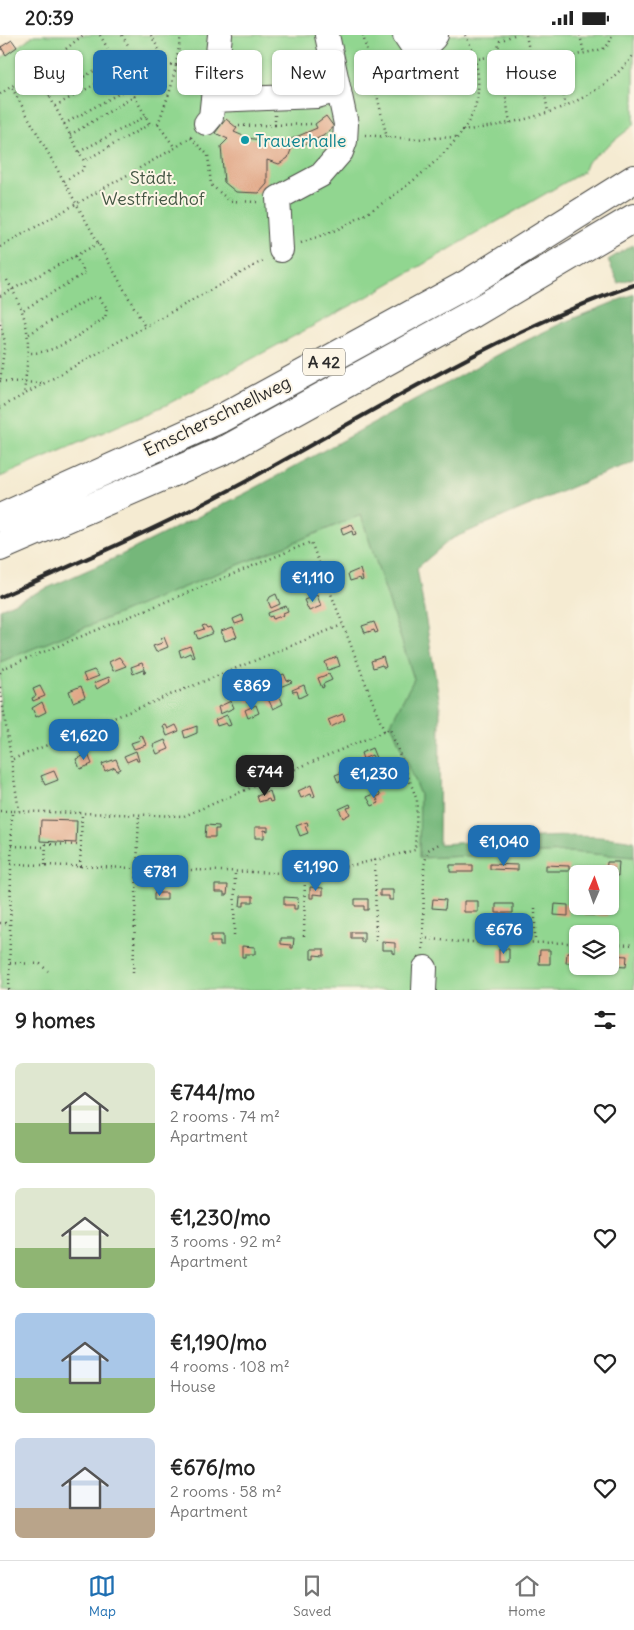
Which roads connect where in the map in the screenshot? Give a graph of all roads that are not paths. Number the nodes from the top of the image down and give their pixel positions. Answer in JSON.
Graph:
{"nodes":[{"id":1,"x":220,"y":35,"type":"edge"},
{"id":2,"x":327,"y":35,"type":"edge"},
{"id":3,"x":405,"y":35,"type":"edge"},
{"id":4,"x":436,"y":35,"type":"edge"},
{"id":5,"x":330,"y":50,"type":"edge"},
{"id":6,"x":320,"y":95,"type":"edge"},
{"id":7,"x":339,"y":95,"type":"edge"},
{"id":8,"x":213,"y":100,"type":"junction"},
{"id":9,"x":206,"y":123,"type":"dead end"},
{"id":10,"x":634,"y":179,"type":"edge"},
{"id":11,"x":634,"y":218,"type":"edge"},
{"id":12,"x":281,"y":250,"type":"road end"},
{"id":13,"x":0,"y":518,"type":"edge"},
{"id":14,"x":0,"y":547,"type":"edge"}],
"edges":[{"from":1,"to":8,"type":"lane"},
{"from":2,"to":5,"type":"lane"},
{"from":3,"to":4,"type":"lane"},
{"from":6,"to":8,"type":"lane"},
{"from":7,"to":12,"type":"lane"},
{"from":8,"to":9,"type":"lane"},
{"from":10,"to":13,"type":"highway","name":"Emscherschnellweg","number":"A 42"},
{"from":11,"to":14,"type":"highway","name":"Emscherschnellweg","number":"A 42"}]}
